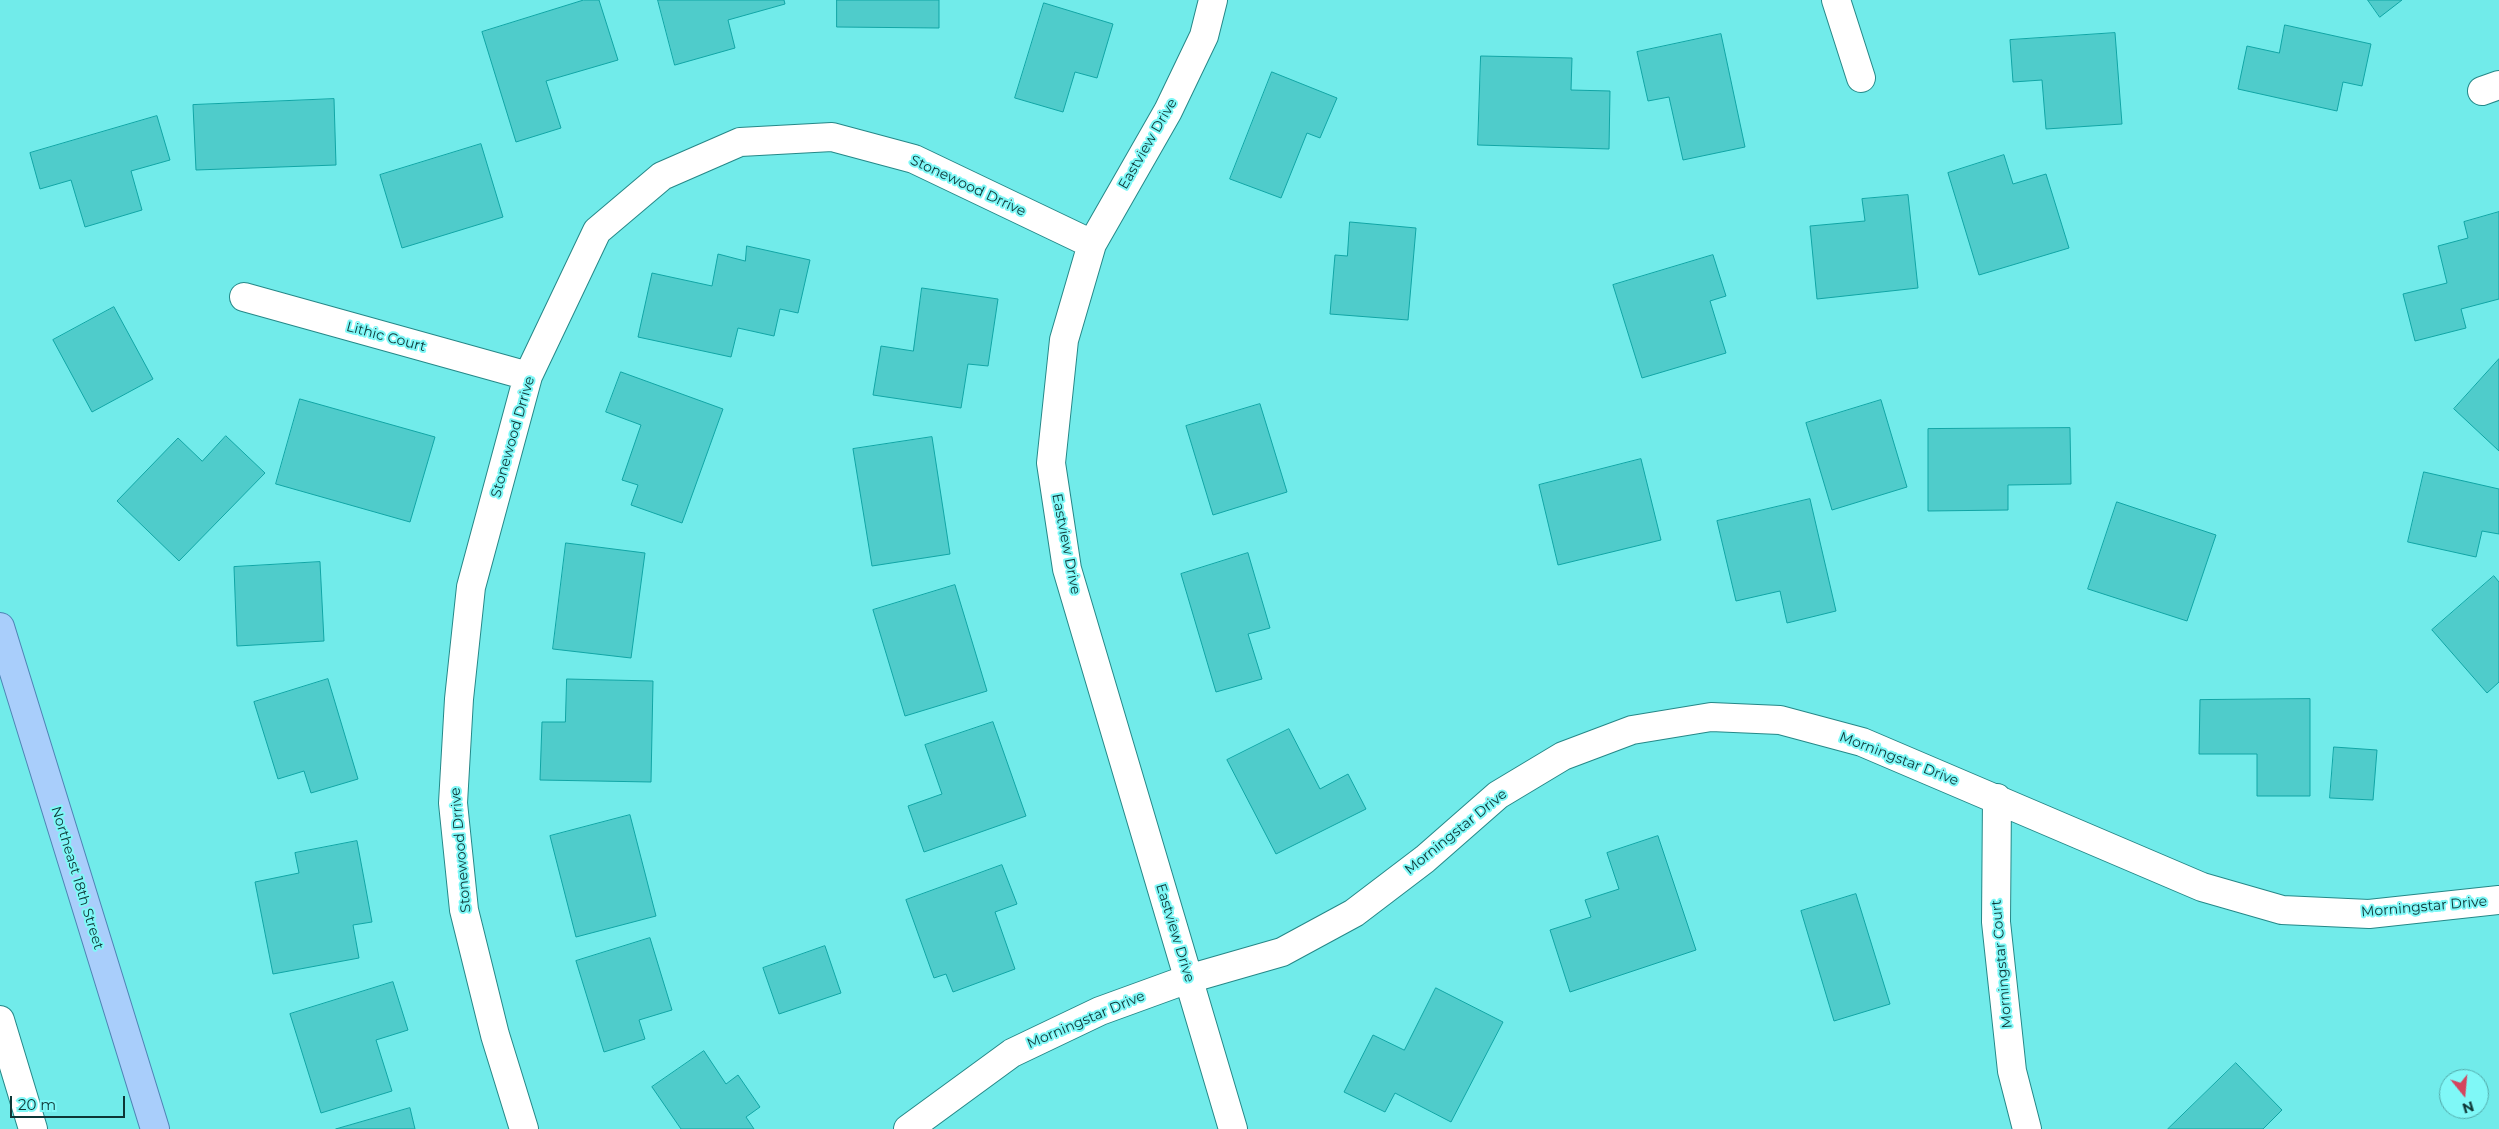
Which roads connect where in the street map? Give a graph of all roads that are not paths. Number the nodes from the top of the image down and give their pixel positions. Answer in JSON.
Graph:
{"nodes":[{"id":1,"x":1213,"y":0,"type":"edge"},
{"id":2,"x":1836,"y":0,"type":"edge"},
{"id":3,"x":1861,"y":78,"type":"dead end"},
{"id":4,"x":1092,"y":244,"type":"junction"},
{"id":5,"x":244,"y":297,"type":"dead end"},
{"id":6,"x":528,"y":376,"type":"junction"},
{"id":7,"x":0,"y":627,"type":"edge"},
{"id":8,"x":1997,"y":798,"type":"junction"},
{"id":9,"x":2499,"y":900,"type":"edge"},
{"id":10,"x":1188,"y":979,"type":"junction"},
{"id":11,"x":0,"y":1020,"type":"edge"},
{"id":12,"x":34,"y":1129,"type":"edge"},
{"id":13,"x":155,"y":1129,"type":"edge"},
{"id":14,"x":524,"y":1129,"type":"edge"},
{"id":15,"x":908,"y":1129,"type":"edge"},
{"id":16,"x":1233,"y":1129,"type":"edge"},
{"id":17,"x":2027,"y":1129,"type":"edge"}],
"edges":[{"from":1,"to":4,"type":"street","name":"Eastview Drive"},
{"from":2,"to":3,"type":"street"},
{"from":4,"to":6,"type":"street","name":"Stonewood Drrive"},
{"from":4,"to":10,"type":"street","name":"Eastview Drive"},
{"from":5,"to":6,"type":"street","name":"Lithic Court"},
{"from":6,"to":14,"type":"street","name":"Stonewood Drrive"},
{"from":7,"to":13,"type":"main road","name":"Northeast 18th Street"},
{"from":8,"to":9,"type":"street","name":"Morningstar Drive"},
{"from":8,"to":10,"type":"street","name":"Morningstar Drive"},
{"from":8,"to":17,"type":"street","name":"Morningstar Court"},
{"from":10,"to":15,"type":"street","name":"Morningstar Drive"},
{"from":10,"to":16,"type":"street","name":"Eastview Drive"},
{"from":11,"to":12,"type":"street"}]}
